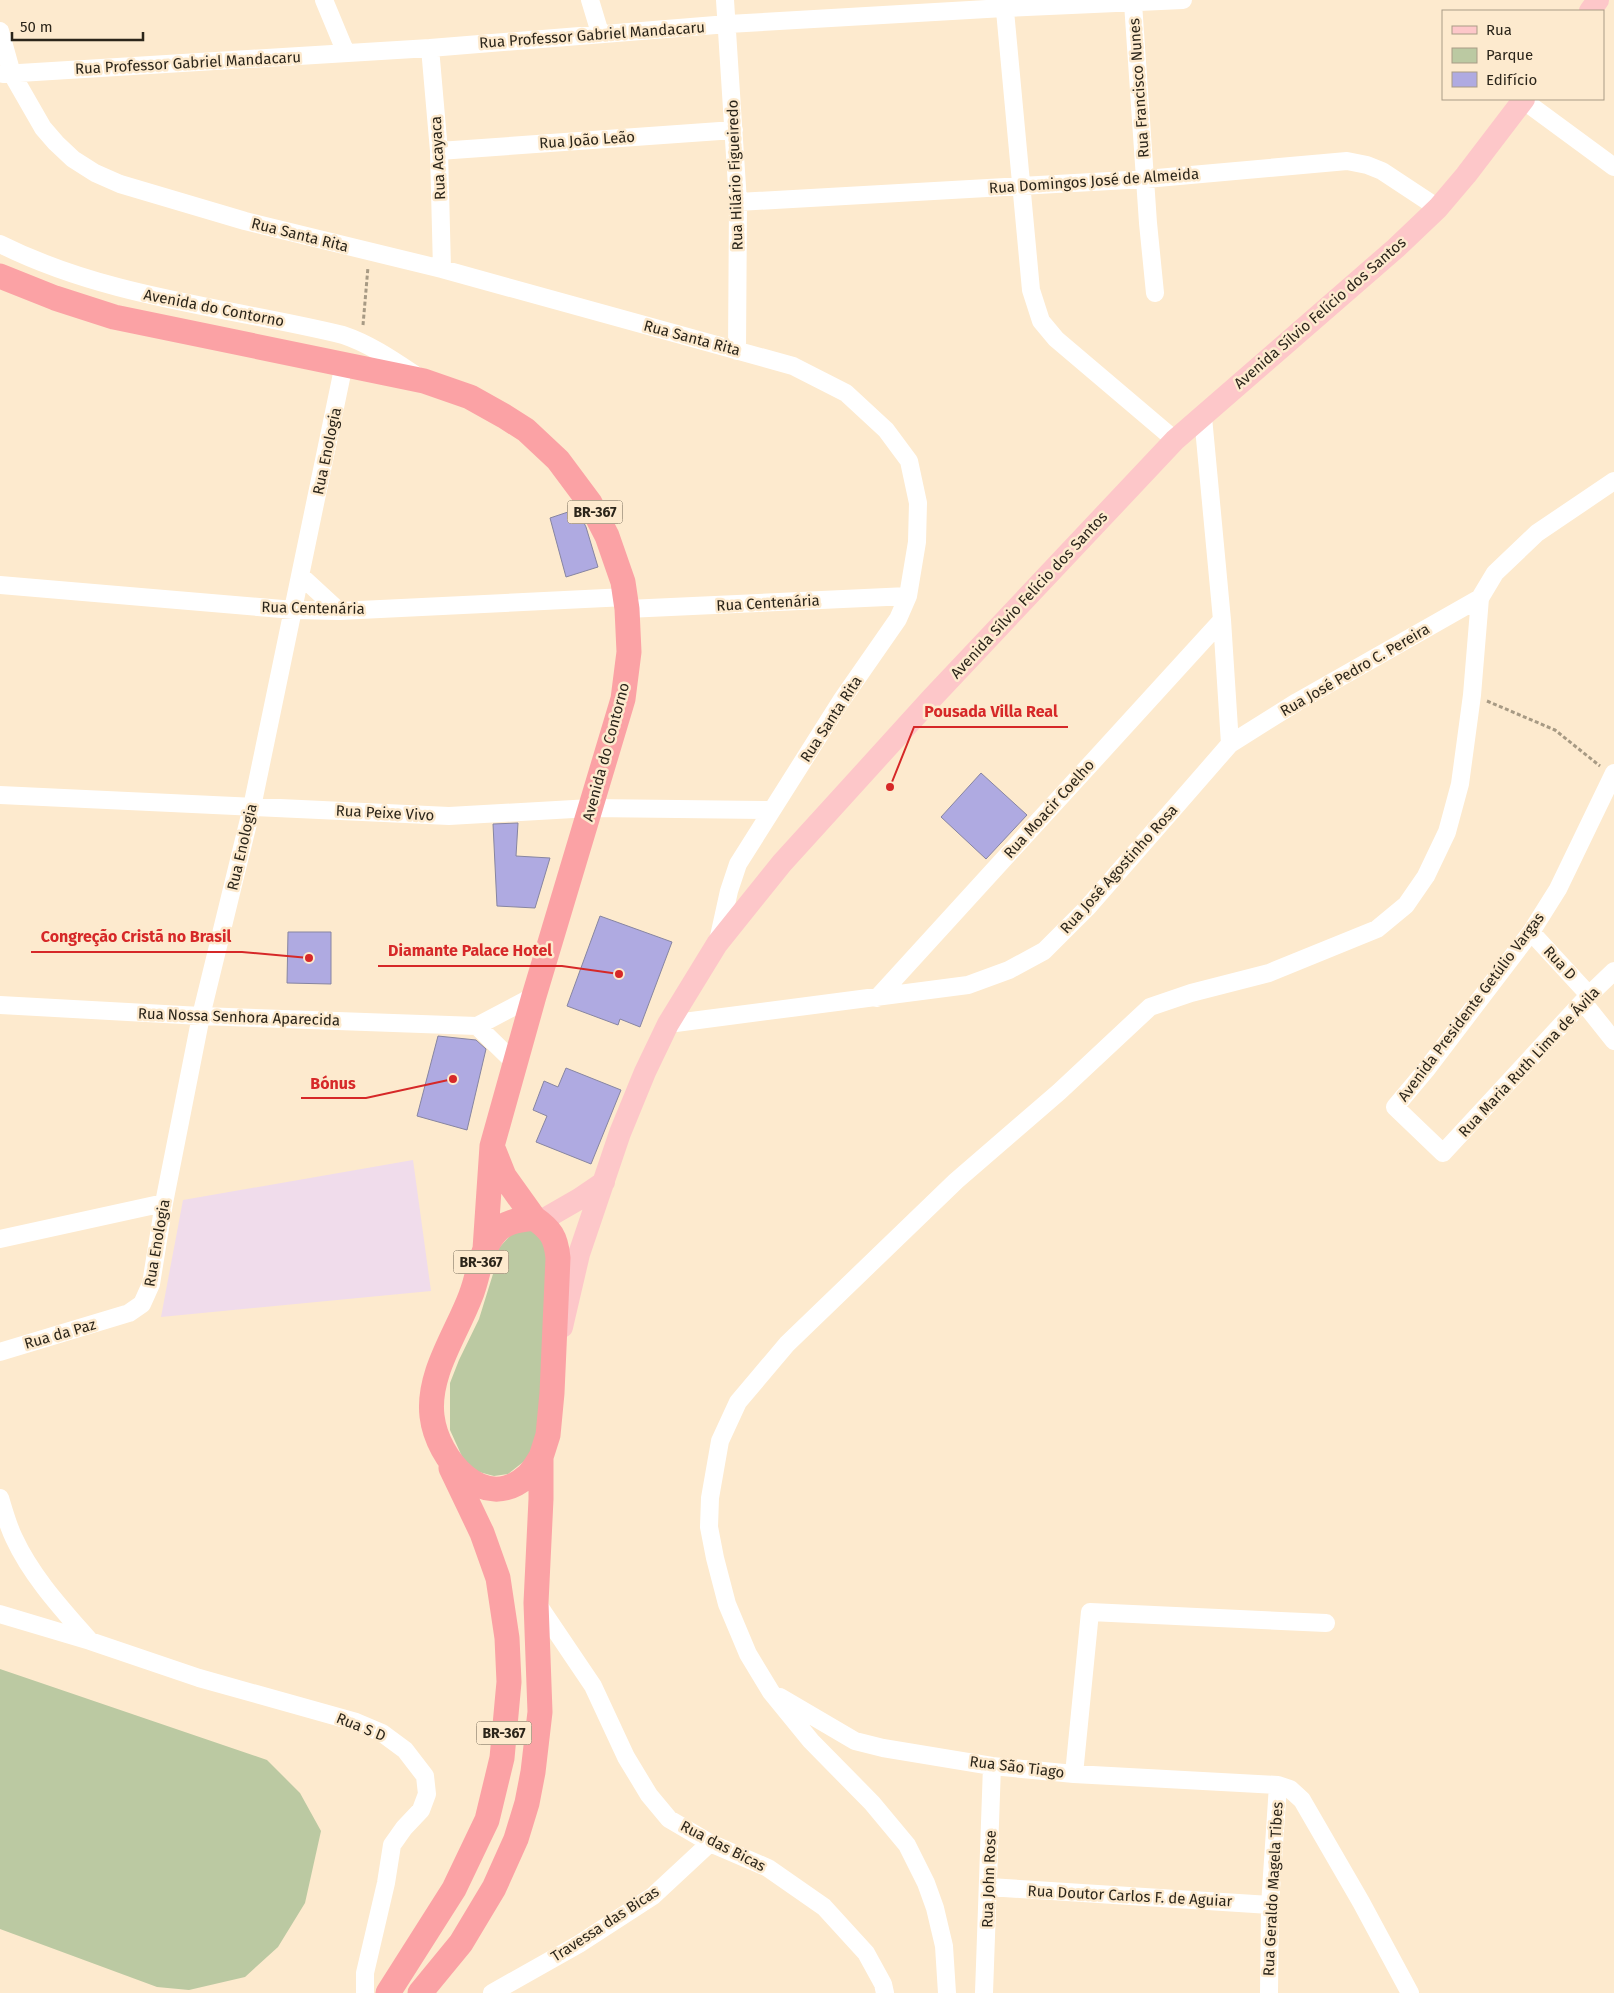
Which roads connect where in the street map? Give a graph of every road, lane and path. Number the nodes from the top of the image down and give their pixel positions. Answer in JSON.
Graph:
{"nodes":[{"id":1,"x":324,"y":0,"type":"edge"},
{"id":2,"x":590,"y":0,"type":"edge"},
{"id":3,"x":725,"y":0,"type":"edge"},
{"id":4,"x":1183,"y":0,"type":"edge"},
{"id":5,"x":1133,"y":3,"type":"junction"},
{"id":6,"x":1004,"y":4,"type":"edge"},
{"id":7,"x":728,"y":24,"type":"junction"},
{"id":8,"x":0,"y":31,"type":"edge"},
{"id":9,"x":600,"y":33,"type":"junction"},
{"id":10,"x":430,"y":48,"type":"junction"},
{"id":11,"x":346,"y":53,"type":"junction"},
{"id":12,"x":6,"y":74,"type":"edge"},
{"id":13,"x":1522,"y":100,"type":"edge"},
{"id":14,"x":1524,"y":100,"type":"edge"},
{"id":15,"x":734,"y":130,"type":"junction"},
{"id":16,"x":439,"y":150,"type":"junction"},
{"id":17,"x":1614,"y":167,"type":"edge"},
{"id":18,"x":1146,"y":179,"type":"junction"},
{"id":19,"x":1021,"y":187,"type":"junction"},
{"id":20,"x":738,"y":202,"type":"junction"},
{"id":21,"x":1438,"y":208,"type":"junction"},
{"id":22,"x":0,"y":244,"type":"edge"},
{"id":23,"x":369,"y":252,"type":"junction"},
{"id":24,"x":442,"y":269,"type":"junction"},
{"id":25,"x":0,"y":276,"type":"edge"},
{"id":26,"x":1154,"y":293,"type":"dead end"},
{"id":27,"x":361,"y":341,"type":"junction"},
{"id":28,"x":737,"y":351,"type":"junction"},
{"id":29,"x":344,"y":364,"type":"junction"},
{"id":30,"x":424,"y":381,"type":"junction"},
{"id":31,"x":1203,"y":416,"type":"junction"},
{"id":32,"x":1174,"y":440,"type":"junction"},
{"id":33,"x":1614,"y":481,"type":"edge"},
{"id":34,"x":301,"y":576,"type":"junction"},
{"id":35,"x":0,"y":584,"type":"edge"},
{"id":36,"x":908,"y":596,"type":"junction"},
{"id":37,"x":1480,"y":598,"type":"junction"},
{"id":38,"x":626,"y":603,"type":"junction"},
{"id":39,"x":294,"y":610,"type":"junction"},
{"id":40,"x":339,"y":611,"type":"junction"},
{"id":41,"x":1222,"y":620,"type":"junction"},
{"id":42,"x":1472,"y":695,"type":"junction"},
{"id":43,"x":1230,"y":744,"type":"junction"},
{"id":44,"x":1613,"y":774,"type":"edge"},
{"id":45,"x":0,"y":795,"type":"edge"},
{"id":46,"x":252,"y":807,"type":"junction"},
{"id":47,"x":591,"y":808,"type":"junction"},
{"id":48,"x":771,"y":810,"type":"junction"},
{"id":49,"x":1531,"y":932,"type":"junction"},
{"id":50,"x":717,"y":944,"type":"junction"},
{"id":51,"x":1614,"y":971,"type":"edge"},
{"id":52,"x":534,"y":996,"type":"junction"},
{"id":53,"x":876,"y":998,"type":"junction"},
{"id":54,"x":1586,"y":998,"type":"junction"},
{"id":55,"x":0,"y":1005,"type":"edge"},
{"id":56,"x":201,"y":1016,"type":"junction"},
{"id":57,"x":668,"y":1024,"type":"junction"},
{"id":58,"x":477,"y":1026,"type":"junction"},
{"id":59,"x":1614,"y":1041,"type":"edge"},
{"id":60,"x":514,"y":1062,"type":"junction"},
{"id":61,"x":492,"y":1146,"type":"junction"},
{"id":62,"x":1444,"y":1153,"type":"joint"},
{"id":63,"x":604,"y":1182,"type":"junction"},
{"id":64,"x":164,"y":1203,"type":"junction"},
{"id":65,"x":536,"y":1220,"type":"junction"},
{"id":66,"x":0,"y":1240,"type":"edge"},
{"id":67,"x":485,"y":1249,"type":"junction"},
{"id":68,"x":120,"y":1317,"type":"joint"},
{"id":69,"x":0,"y":1352,"type":"edge"},
{"id":70,"x":554,"y":1376,"type":"junction"},
{"id":71,"x":445,"y":1456,"type":"junction"},
{"id":72,"x":541,"y":1457,"type":"junction"},
{"id":73,"x":0,"y":1498,"type":"edge"},
{"id":74,"x":536,"y":1603,"type":"junction"},
{"id":75,"x":0,"y":1614,"type":"edge"},
{"id":76,"x":1326,"y":1623,"type":"dead end"},
{"id":77,"x":90,"y":1641,"type":"junction"},
{"id":78,"x":771,"y":1692,"type":"junction"},
{"id":79,"x":992,"y":1766,"type":"junction"},
{"id":80,"x":1074,"y":1774,"type":"junction"},
{"id":81,"x":1278,"y":1785,"type":"junction"},
{"id":82,"x":710,"y":1842,"type":"junction"},
{"id":83,"x":989,"y":1888,"type":"junction"},
{"id":84,"x":1270,"y":1905,"type":"junction"},
{"id":85,"x":408,"y":1962,"type":"junction"},
{"id":86,"x":365,"y":1993,"type":"edge"},
{"id":87,"x":375,"y":1993,"type":"edge"},
{"id":88,"x":388,"y":1993,"type":"edge"},
{"id":89,"x":420,"y":1993,"type":"edge"},
{"id":90,"x":492,"y":1993,"type":"edge"},
{"id":91,"x":885,"y":1993,"type":"edge"},
{"id":92,"x":947,"y":1993,"type":"edge"},
{"id":93,"x":984,"y":1993,"type":"edge"},
{"id":94,"x":1269,"y":1993,"type":"edge"},
{"id":95,"x":1410,"y":1993,"type":"edge"}],
"edges":[{"from":1,"to":11,"type":"street"},
{"from":2,"to":9,"type":"street"},
{"from":3,"to":7,"type":"street","name":"Rua Hilário Figueiredo"},
{"from":4,"to":5,"type":"street","name":"Rua Professor Gabriel Mandacaru"},
{"from":5,"to":6,"type":"street","name":"Rua Professor Gabriel Mandacaru"},
{"from":5,"to":18,"type":"street","name":"Rua Francisco Nunes"},
{"from":6,"to":7,"type":"street","name":"Rua Professor Gabriel Mandacaru"},
{"from":6,"to":19,"type":"street"},
{"from":7,"to":9,"type":"street","name":"Rua Professor Gabriel Mandacaru"},
{"from":7,"to":15,"type":"street","name":"Rua Hilário Figueiredo"},
{"from":8,"to":12,"type":"street","name":"Rua Santa Rita"},
{"from":9,"to":10,"type":"street","name":"Rua Professor Gabriel Mandacaru"},
{"from":10,"to":11,"type":"street","name":"Rua Professor Gabriel Mandacaru"},
{"from":10,"to":16,"type":"street","name":"Rua Acayaca"},
{"from":11,"to":12,"type":"street","name":"Rua Professor Gabriel Mandacaru"},
{"from":12,"to":23,"type":"street","name":"Rua Santa Rita"},
{"from":13,"to":21,"type":"main road","name":"Avenida Sílvio Felício dos Santos"},
{"from":14,"to":17,"type":"street"},
{"from":15,"to":16,"type":"street","name":"Rua João Leão"},
{"from":15,"to":20,"type":"street","name":"Rua Hilário Figueiredo"},
{"from":16,"to":24,"type":"street","name":"Rua Acayaca"},
{"from":18,"to":19,"type":"street","name":"Rua Domingos José de Almeida"},
{"from":18,"to":21,"type":"street","name":"Rua Domingos José de Almeida"},
{"from":18,"to":26,"type":"street","name":"Rua Francisco Nunes"},
{"from":19,"to":20,"type":"street","name":"Rua Domingos José de Almeida"},
{"from":19,"to":32,"type":"street"},
{"from":20,"to":28,"type":"street","name":"Rua Hilário Figueiredo"},
{"from":21,"to":31,"type":"main road","name":"Avenida Sílvio Felício dos Santos"},
{"from":22,"to":27,"type":"street","name":"Avenida do Contorno"},
{"from":23,"to":24,"type":"street","name":"Rua Santa Rita"},
{"from":23,"to":27,"type":"path"},
{"from":24,"to":28,"type":"street","name":"Rua Santa Rita"},
{"from":25,"to":29,"type":"highway","name":"Avenida do Contorno","number":"BR-367"},
{"from":27,"to":30,"type":"street","name":"Avenida do Contorno"},
{"from":28,"to":36,"type":"street","name":"Rua Santa Rita"},
{"from":29,"to":30,"type":"highway","name":"Avenida do Contorno","number":"BR-367"},
{"from":29,"to":34,"type":"street","name":"Rua Enologia"},
{"from":30,"to":38,"type":"highway","name":"Avenida do Contorno","number":"BR-367"},
{"from":31,"to":32,"type":"main road","name":"Avenida Sílvio Felício dos Santos"},
{"from":31,"to":41,"type":"street"},
{"from":32,"to":50,"type":"main road","name":"Avenida Sílvio Felício dos Santos"},
{"from":33,"to":37,"type":"street"},
{"from":34,"to":39,"type":"street","name":"Rua Enologia"},
{"from":34,"to":40,"type":"street"},
{"from":35,"to":39,"type":"street","name":"Rua Centenária"},
{"from":36,"to":38,"type":"street","name":"Rua Centenária"},
{"from":36,"to":48,"type":"street","name":"Rua Santa Rita"},
{"from":37,"to":42,"type":"street"},
{"from":37,"to":43,"type":"street","name":"Rua José Pedro C. Pereira"},
{"from":38,"to":40,"type":"street","name":"Rua Centenária"},
{"from":38,"to":47,"type":"highway","name":"Avenida do Contorno","number":"BR-367"},
{"from":39,"to":40,"type":"street","name":"Rua Centenária"},
{"from":39,"to":46,"type":"street","name":"Rua Enologia"},
{"from":41,"to":43,"type":"street"},
{"from":41,"to":53,"type":"street","name":"Rua Moacir Coelho"},
{"from":42,"to":44,"type":"path"},
{"from":42,"to":78,"type":"street"},
{"from":43,"to":53,"type":"street","name":"Rua José Agostinho Rosa"},
{"from":44,"to":49,"type":"street","name":"Avenida Presidente Getúlio Vargas"},
{"from":45,"to":46,"type":"street","name":"Rua Peixe Vivo"},
{"from":46,"to":47,"type":"street","name":"Rua Peixe Vivo"},
{"from":46,"to":56,"type":"street","name":"Rua Enologia"},
{"from":47,"to":48,"type":"street","name":"Rua Peixe Vivo"},
{"from":47,"to":52,"type":"highway","name":"Avenida do Contorno","number":"BR-367"},
{"from":48,"to":50,"type":"street","name":"Rua Santa Rita"},
{"from":49,"to":54,"type":"street","name":"Rua D"},
{"from":49,"to":62,"type":"street","name":"Avenida Presidente Getúlio Vargas"},
{"from":50,"to":57,"type":"main road","name":"Avenida Sílvio Felício dos Santos"},
{"from":51,"to":54,"type":"street","name":"Rua Maria Ruth Lima de Ávila"},
{"from":52,"to":58,"type":"street","name":"Rua Nossa Senhora Aparecida"},
{"from":52,"to":60,"type":"highway","name":"Avenida do Contorno","number":"BR-367"},
{"from":53,"to":57,"type":"street","name":"Rua José Agostinho Rosa"},
{"from":54,"to":59,"type":"street","name":"Rua D"},
{"from":54,"to":62,"type":"street","name":"Rua Maria Ruth Lima de Ávila"},
{"from":55,"to":56,"type":"street","name":"Rua Nossa Senhora Aparecida"},
{"from":56,"to":58,"type":"street","name":"Rua Nossa Senhora Aparecida"},
{"from":56,"to":64,"type":"street","name":"Rua Enologia"},
{"from":57,"to":63,"type":"main road","name":"Avenida Sílvio Felício dos Santos"},
{"from":58,"to":60,"type":"street"},
{"from":60,"to":61,"type":"highway","name":"Avenida do Contorno","number":"BR-367"},
{"from":61,"to":65,"type":"highway","number":"BR-367"},
{"from":61,"to":67,"type":"highway","number":"BR-367"},
{"from":63,"to":65,"type":"main road"},
{"from":63,"to":70,"type":"main road","name":"Avenida Sílvio Felício dos Santos"},
{"from":64,"to":66,"type":"street"},
{"from":64,"to":68,"type":"street","name":"Rua Enologia"},
{"from":65,"to":67,"type":"highway","number":"BR-367"},
{"from":65,"to":70,"type":"highway","number":"BR-367"},
{"from":67,"to":71,"type":"highway","number":"BR-367"},
{"from":68,"to":69,"type":"street","name":"Rua da Paz"},
{"from":70,"to":72,"type":"highway","number":"BR-367"},
{"from":71,"to":72,"type":"highway","number":"BR-367"},
{"from":71,"to":85,"type":"highway","number":"BR-367"},
{"from":72,"to":74,"type":"highway","number":"BR-367"},
{"from":73,"to":77,"type":"street"},
{"from":74,"to":82,"type":"street","name":"Rua das Bicas"},
{"from":74,"to":89,"type":"highway","number":"BR-367"},
{"from":75,"to":77,"type":"street","name":"Rua S D"},
{"from":76,"to":80,"type":"street"},
{"from":77,"to":86,"type":"street","name":"Rua S D"},
{"from":78,"to":79,"type":"street","name":"Rua São Tiago"},
{"from":78,"to":92,"type":"street"},
{"from":79,"to":80,"type":"street","name":"Rua São Tiago"},
{"from":79,"to":83,"type":"street","name":"Rua John Rose"},
{"from":80,"to":81,"type":"street","name":"Rua São Tiago"},
{"from":81,"to":84,"type":"street","name":"Rua Geraldo Magela Tibes"},
{"from":81,"to":95,"type":"street"},
{"from":82,"to":90,"type":"street","name":"Travessa das Bicas"},
{"from":82,"to":91,"type":"street","name":"Rua das Bicas"},
{"from":83,"to":84,"type":"street","name":"Rua Doutor Carlos F. de Aguiar"},
{"from":83,"to":93,"type":"street","name":"Rua John Rose"},
{"from":84,"to":94,"type":"street","name":"Rua Geraldo Magela Tibes"},
{"from":85,"to":87,"type":"street"},
{"from":85,"to":88,"type":"highway","number":"BR-367"}]}
